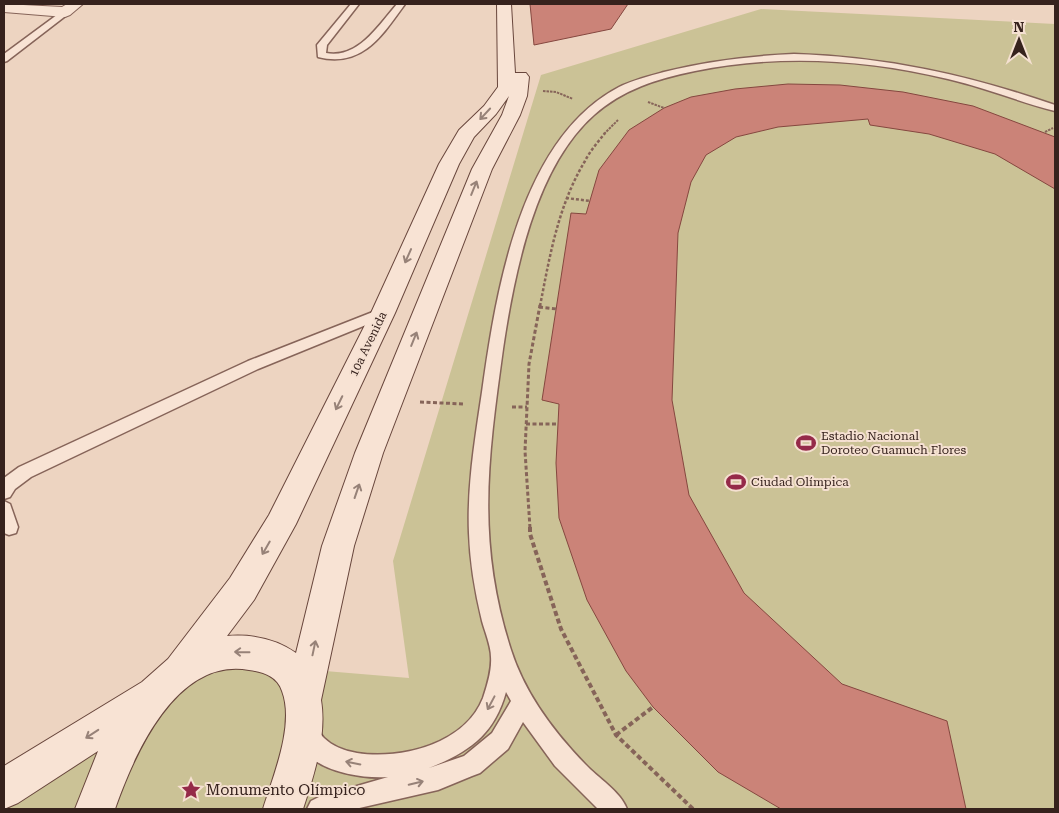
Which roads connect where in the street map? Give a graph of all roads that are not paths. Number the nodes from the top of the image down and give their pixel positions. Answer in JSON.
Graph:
{"nodes":[{"id":1,"x":355,"y":4,"type":"edge"},
{"id":2,"x":401,"y":4,"type":"edge"},
{"id":3,"x":504,"y":4,"type":"edge"},
{"id":4,"x":516,"y":4,"type":"edge"},
{"id":5,"x":4,"y":8,"type":"edge"},
{"id":6,"x":71,"y":8,"type":"edge"},
{"id":7,"x":4,"y":58,"type":"edge"},
{"id":8,"x":1055,"y":108,"type":"edge"},
{"id":9,"x":384,"y":313,"type":"junction"},
{"id":10,"x":4,"y":492,"type":"edge"},
{"id":11,"x":4,"y":509,"type":"edge"},
{"id":12,"x":8,"y":527,"type":"dead end"},
{"id":13,"x":502,"y":656,"type":"junction"},
{"id":14,"x":172,"y":679,"type":"junction"},
{"id":15,"x":522,"y":704,"type":"junction"},
{"id":16,"x":304,"y":708,"type":"junction"},
{"id":17,"x":4,"y":789,"type":"edge"},
{"id":18,"x":95,"y":809,"type":"edge"},
{"id":19,"x":283,"y":809,"type":"edge"},
{"id":20,"x":318,"y":809,"type":"edge"},
{"id":21,"x":615,"y":809,"type":"edge"}],
"edges":[{"from":1,"to":2,"type":"lane"},
{"from":3,"to":9,"type":"main road","name":"10a Avenida","one_way":true},
{"from":16,"to":4,"type":"main road","one_way":true},
{"from":5,"to":6,"type":"main road"},
{"from":6,"to":7,"type":"lane"},
{"from":8,"to":13,"type":"lane"},
{"from":9,"to":10,"type":"lane"},
{"from":9,"to":14,"type":"main road","name":"10a Avenida","one_way":true},
{"from":11,"to":12,"type":"lane"},
{"from":13,"to":15,"type":"lane"},
{"from":13,"to":16,"type":"lane","one_way":true},
{"from":16,"to":14,"type":"main road","one_way":true},
{"from":14,"to":17,"type":"main road","one_way":true},
{"from":14,"to":18,"type":"main road","name":"10a Avenida"},
{"from":20,"to":15,"type":"lane","one_way":true},
{"from":15,"to":21,"type":"lane"},
{"from":16,"to":19,"type":"main road"}]}
